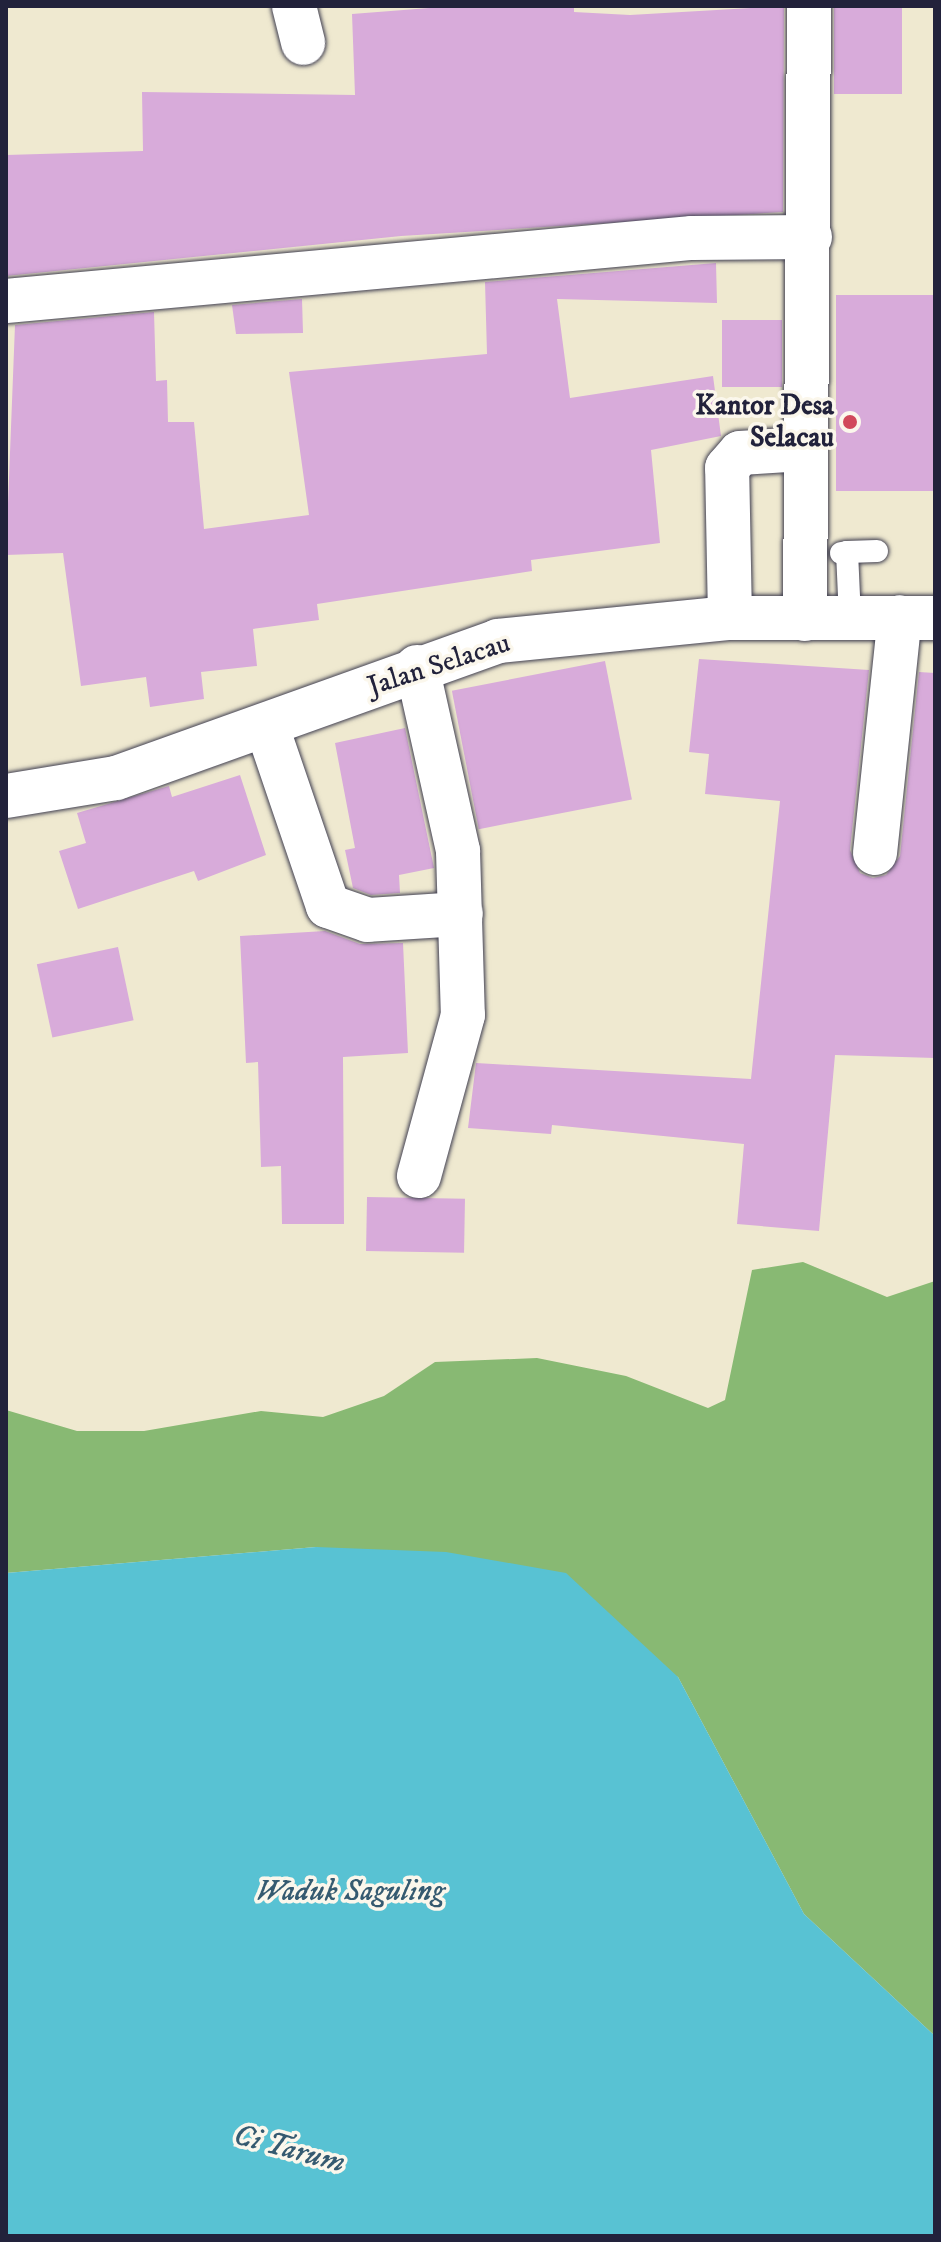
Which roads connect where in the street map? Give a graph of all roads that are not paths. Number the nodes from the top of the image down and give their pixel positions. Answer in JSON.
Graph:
{"nodes":[{"id":1,"x":809,"y":6,"type":"edge"},
{"id":2,"x":810,"y":237,"type":"junction"},
{"id":3,"x":6,"y":301,"type":"edge"},
{"id":4,"x":803,"y":449,"type":"junction"},
{"id":5,"x":877,"y":551,"type":"dead end"},
{"id":6,"x":918,"y":617,"type":"edge"},
{"id":7,"x":730,"y":618,"type":"junction"},
{"id":8,"x":805,"y":619,"type":"junction"},
{"id":9,"x":850,"y":619,"type":"junction"},
{"id":10,"x":417,"y":667,"type":"junction"},
{"id":11,"x":267,"y":727,"type":"junction"},
{"id":12,"x":6,"y":796,"type":"edge"},
{"id":13,"x":875,"y":853,"type":"dead end"},
{"id":14,"x":461,"y":914,"type":"junction"},
{"id":15,"x":419,"y":1176,"type":"dead end"}],
"edges":[{"from":1,"to":2,"type":"street"},
{"from":2,"to":3,"type":"street"},
{"from":2,"to":4,"type":"street"},
{"from":4,"to":7,"type":"street"},
{"from":4,"to":8,"type":"street"},
{"from":5,"to":9,"type":"lane"},
{"from":6,"to":9,"type":"street","name":"Jalan Selacau"},
{"from":6,"to":13,"type":"street"},
{"from":7,"to":8,"type":"street","name":"Jalan Selacau"},
{"from":7,"to":10,"type":"street","name":"Jalan Selacau"},
{"from":8,"to":9,"type":"street","name":"Jalan Selacau"},
{"from":10,"to":11,"type":"street","name":"Jalan Selacau"},
{"from":10,"to":14,"type":"street"},
{"from":11,"to":12,"type":"street","name":"Jalan Selacau"},
{"from":11,"to":14,"type":"street"},
{"from":14,"to":15,"type":"street"}]}
